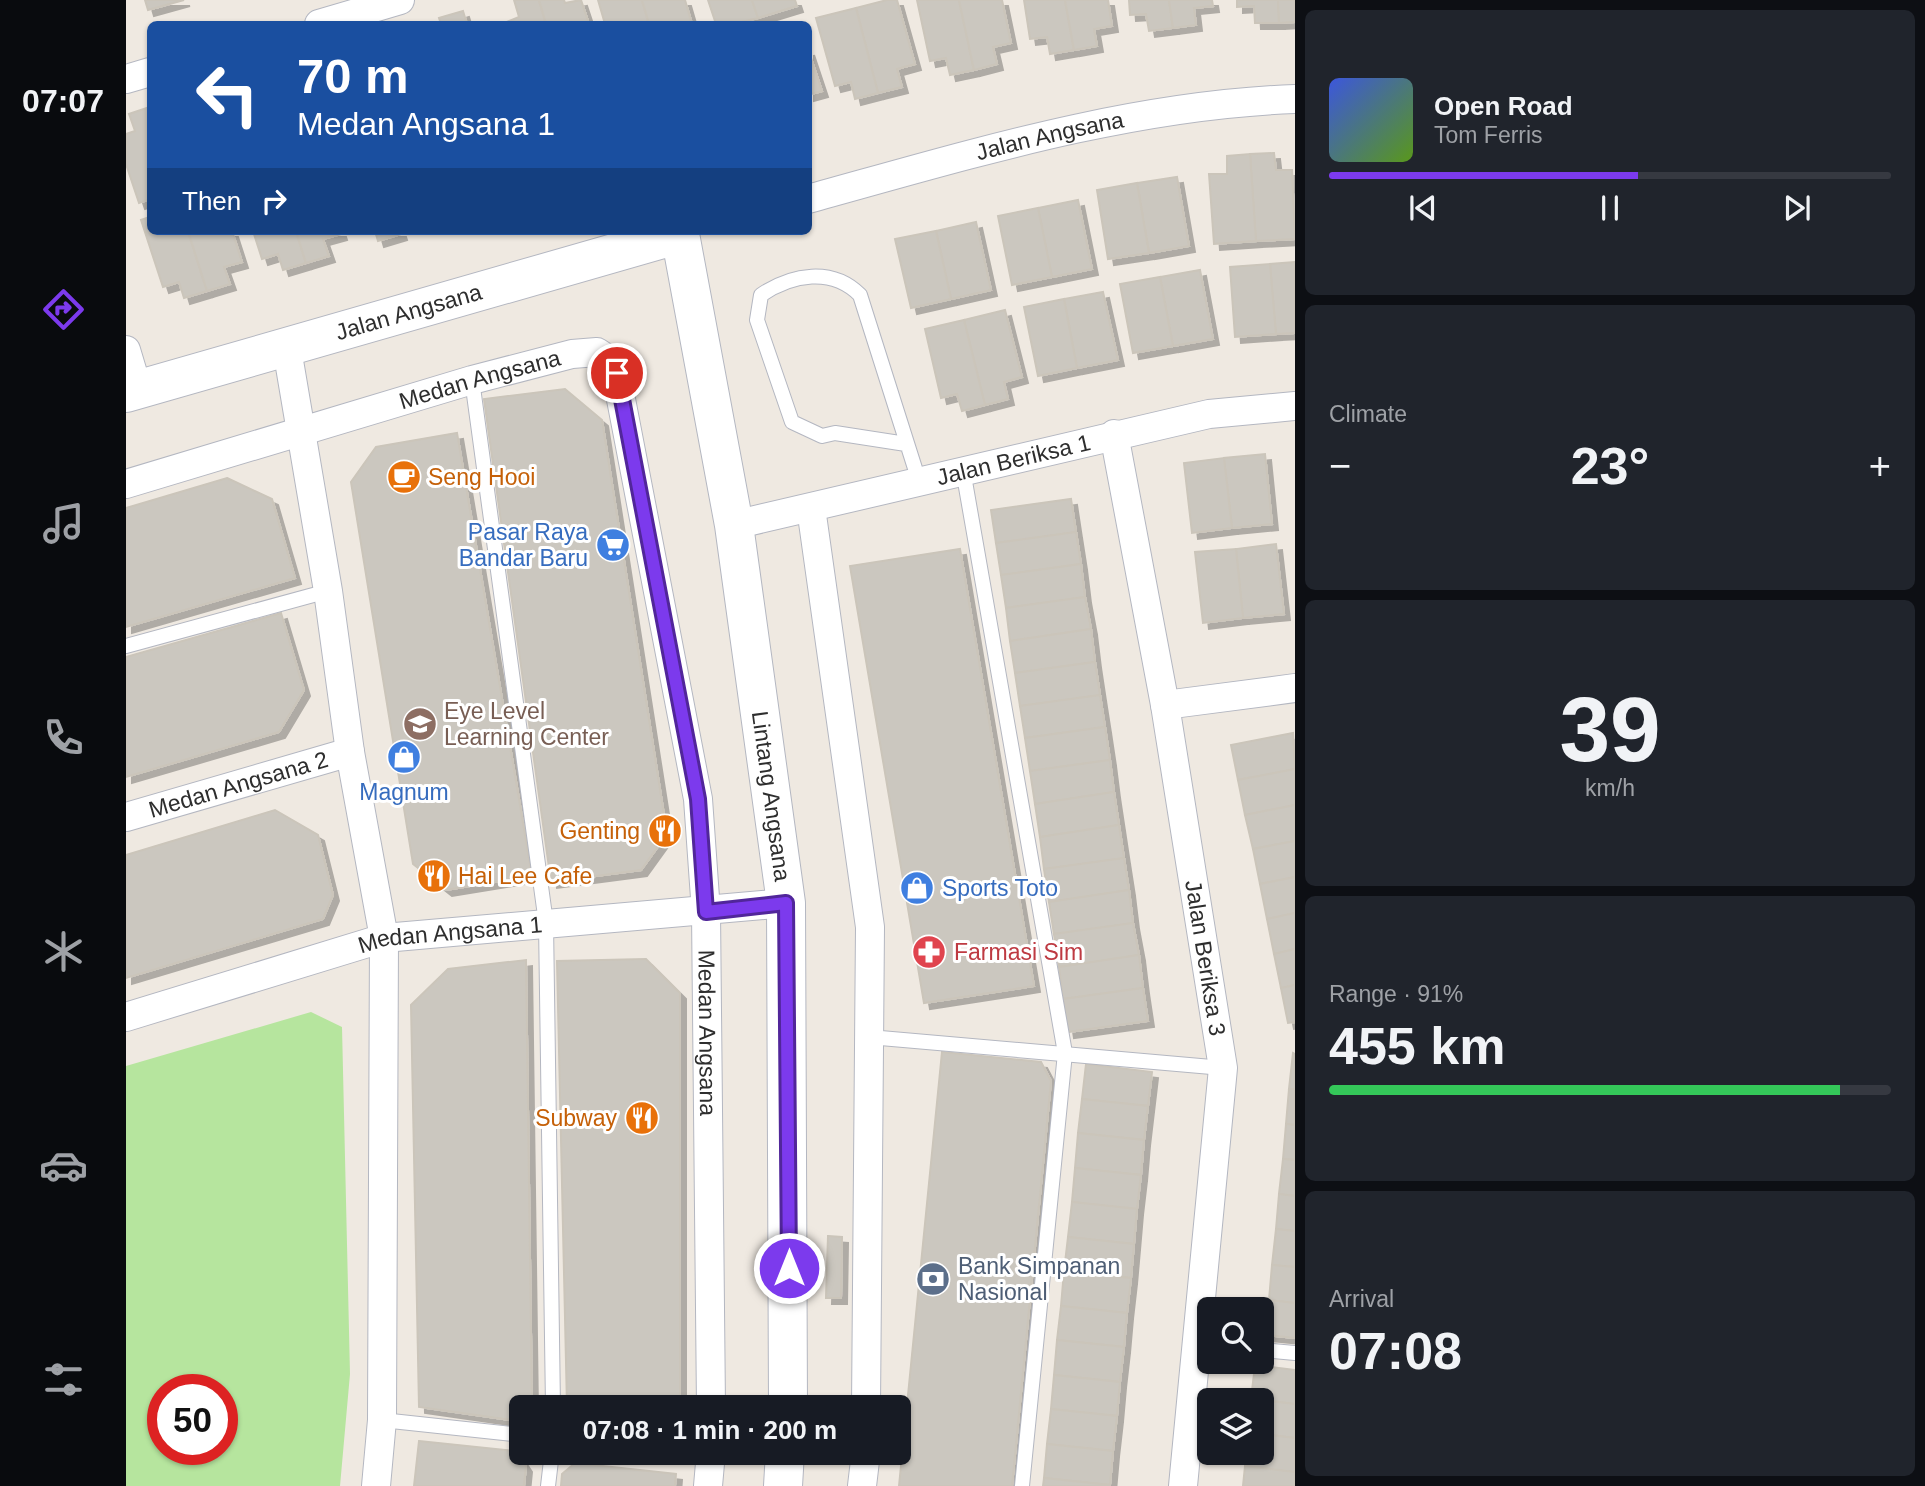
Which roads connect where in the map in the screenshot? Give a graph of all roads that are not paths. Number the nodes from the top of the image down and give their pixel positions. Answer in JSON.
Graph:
{"nodes":[{"id":1,"x":400,"y":0,"type":"edge"},
{"id":2,"x":328,"y":21,"type":"edge"},
{"id":3,"x":147,"y":73,"type":"edge"},
{"id":4,"x":126,"y":79,"type":"edge"},
{"id":5,"x":1295,"y":99,"type":"edge"},
{"id":6,"x":812,"y":198,"type":"edge"},
{"id":7,"x":675,"y":235,"type":"edge"},
{"id":8,"x":686,"y":235,"type":"edge"},
{"id":9,"x":287,"y":349,"type":"junction"},
{"id":10,"x":126,"y":350,"type":"edge"},
{"id":11,"x":472,"y":380,"type":"junction"},
{"id":12,"x":132,"y":392,"type":"edge"},
{"id":13,"x":1295,"y":406,"type":"edge"},
{"id":14,"x":303,"y":431,"type":"junction"},
{"id":15,"x":1114,"y":434,"type":"junction"},
{"id":16,"x":906,"y":444,"type":"junction"},
{"id":17,"x":963,"y":470,"type":"junction"},
{"id":18,"x":919,"y":481,"type":"junction"},
{"id":19,"x":126,"y":484,"type":"edge"},
{"id":20,"x":811,"y":508,"type":"junction"},
{"id":21,"x":734,"y":525,"type":"junction"},
{"id":22,"x":328,"y":591,"type":"junction"},
{"id":23,"x":126,"y":646,"type":"edge"},
{"id":24,"x":1295,"y":688,"type":"edge"},
{"id":25,"x":1165,"y":705,"type":"junction"},
{"id":26,"x":350,"y":752,"type":"junction"},
{"id":27,"x":126,"y":817,"type":"edge"},
{"id":28,"x":786,"y":903,"type":"junction"},
{"id":29,"x":706,"y":912,"type":"junction"},
{"id":30,"x":546,"y":923,"type":"junction"},
{"id":31,"x":384,"y":938,"type":"junction"},
{"id":32,"x":126,"y":1017,"type":"edge"},
{"id":33,"x":869,"y":1037,"type":"junction"},
{"id":34,"x":1065,"y":1053,"type":"junction"},
{"id":35,"x":1223,"y":1068,"type":"junction"},
{"id":36,"x":1207,"y":1297,"type":"edge"},
{"id":37,"x":1274,"y":1351,"type":"edge"},
{"id":38,"x":1295,"y":1353,"type":"edge"},
{"id":39,"x":1200,"y":1374,"type":"edge"},
{"id":40,"x":553,"y":1395,"type":"edge"},
{"id":41,"x":711,"y":1395,"type":"edge"},
{"id":42,"x":788,"y":1395,"type":"edge"},
{"id":43,"x":866,"y":1395,"type":"edge"},
{"id":44,"x":382,"y":1420,"type":"junction"},
{"id":45,"x":509,"y":1434,"type":"edge"},
{"id":46,"x":550,"y":1465,"type":"edge"},
{"id":47,"x":705,"y":1465,"type":"edge"},
{"id":48,"x":784,"y":1465,"type":"edge"},
{"id":49,"x":864,"y":1465,"type":"edge"},
{"id":50,"x":376,"y":1486,"type":"edge"},
{"id":51,"x":548,"y":1486,"type":"edge"},
{"id":52,"x":708,"y":1486,"type":"edge"},
{"id":53,"x":783,"y":1486,"type":"edge"},
{"id":54,"x":862,"y":1486,"type":"edge"},
{"id":55,"x":1022,"y":1486,"type":"edge"},
{"id":56,"x":1183,"y":1486,"type":"edge"}],
"edges":[{"from":1,"to":2,"type":"street"},
{"from":3,"to":4,"type":"street"},
{"from":5,"to":6,"type":"street","name":"Jalan Angsana"},
{"from":7,"to":9,"type":"main road","name":"Jalan Angsana"},
{"from":8,"to":21,"type":"main road","name":"Lintang Angsana"},
{"from":9,"to":12,"type":"main road","name":"Jalan Angsana"},
{"from":9,"to":14,"type":"street"},
{"from":10,"to":12,"type":"street"},
{"from":11,"to":14,"type":"street","name":"Medan Angsana"},
{"from":11,"to":29,"type":"street","name":"Medan Angsana"},
{"from":11,"to":30,"type":"lane"},
{"from":13,"to":15,"type":"street","name":"Jalan Beriksa 1"},
{"from":14,"to":19,"type":"street","name":"Medan Angsana"},
{"from":14,"to":22,"type":"street"},
{"from":15,"to":17,"type":"street","name":"Jalan Beriksa 1"},
{"from":15,"to":25,"type":"street","name":"Jalan Beriksa 3"},
{"from":16,"to":16,"type":"lane"},
{"from":16,"to":18,"type":"lane"},
{"from":17,"to":18,"type":"street","name":"Jalan Beriksa 1"},
{"from":17,"to":34,"type":"lane"},
{"from":18,"to":20,"type":"street","name":"Jalan Beriksa 1"},
{"from":20,"to":21,"type":"street","name":"Jalan Beriksa 1"},
{"from":20,"to":33,"type":"street"},
{"from":21,"to":28,"type":"main road","name":"Lintang Angsana"},
{"from":22,"to":23,"type":"lane"},
{"from":22,"to":26,"type":"street"},
{"from":24,"to":25,"type":"street"},
{"from":25,"to":35,"type":"street","name":"Jalan Beriksa 3"},
{"from":26,"to":27,"type":"street","name":"Medan Angsana 2"},
{"from":26,"to":31,"type":"street"},
{"from":28,"to":29,"type":"street","name":"Medan Angsana 1"},
{"from":28,"to":42,"type":"main road","name":"Lintang Angsana"},
{"from":29,"to":30,"type":"street","name":"Medan Angsana 1"},
{"from":29,"to":41,"type":"street","name":"Medan Angsana"},
{"from":30,"to":31,"type":"street","name":"Medan Angsana 1"},
{"from":30,"to":40,"type":"lane"},
{"from":31,"to":32,"type":"street","name":"Medan Angsana 1"},
{"from":31,"to":44,"type":"street"},
{"from":33,"to":34,"type":"lane"},
{"from":33,"to":43,"type":"street"},
{"from":34,"to":35,"type":"lane"},
{"from":34,"to":55,"type":"lane"},
{"from":35,"to":36,"type":"street","name":"Jalan Beriksa 3"},
{"from":37,"to":38,"type":"lane"},
{"from":39,"to":56,"type":"street","name":"Jalan Beriksa 3"},
{"from":44,"to":45,"type":"lane"},
{"from":44,"to":50,"type":"street"},
{"from":46,"to":51,"type":"lane"},
{"from":47,"to":52,"type":"street"},
{"from":48,"to":53,"type":"main road"},
{"from":49,"to":54,"type":"street"}]}
